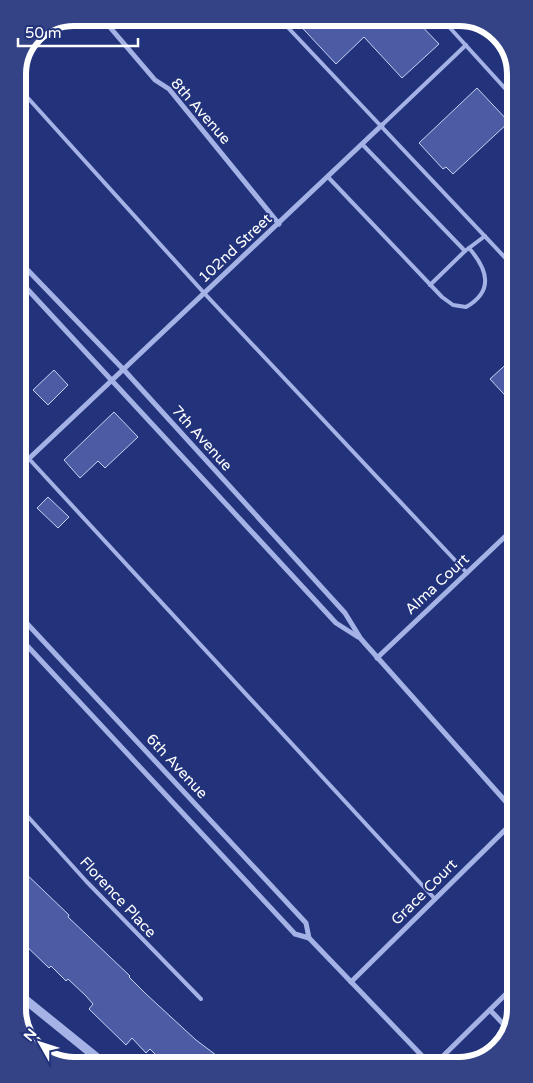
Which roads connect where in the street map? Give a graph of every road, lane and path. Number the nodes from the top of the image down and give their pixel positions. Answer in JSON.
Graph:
{"nodes":[{"id":1,"x":109,"y":26,"type":"edge"},
{"id":2,"x":288,"y":26,"type":"edge"},
{"id":3,"x":448,"y":26,"type":"edge"},
{"id":4,"x":466,"y":45,"type":"junction"},
{"id":5,"x":507,"y":90,"type":"edge"},
{"id":6,"x":26,"y":96,"type":"edge"},
{"id":7,"x":382,"y":125,"type":"junction"},
{"id":8,"x":362,"y":144,"type":"junction"},
{"id":9,"x":328,"y":177,"type":"junction"},
{"id":10,"x":279,"y":224,"type":"junction"},
{"id":11,"x":485,"y":236,"type":"junction"},
{"id":12,"x":467,"y":250,"type":"junction"},
{"id":13,"x":507,"y":260,"type":"edge"},
{"id":14,"x":26,"y":268,"type":"edge"},
{"id":15,"x":430,"y":285,"type":"junction"},
{"id":16,"x":26,"y":288,"type":"edge"},
{"id":17,"x":205,"y":294,"type":"junction"},
{"id":18,"x":124,"y":370,"type":"junction"},
{"id":19,"x":112,"y":380,"type":"junction"},
{"id":20,"x":26,"y":455,"type":"edge"},
{"id":21,"x":29,"y":458,"type":"junction"},
{"id":22,"x":26,"y":461,"type":"edge"},
{"id":23,"x":507,"y":535,"type":"edge"},
{"id":24,"x":467,"y":574,"type":"junction"},
{"id":25,"x":26,"y":622,"type":"edge"},
{"id":26,"x":360,"y":639,"type":"junction"},
{"id":27,"x":26,"y":644,"type":"edge"},
{"id":28,"x":377,"y":658,"type":"junction"},
{"id":29,"x":507,"y":803,"type":"edge"},
{"id":30,"x":26,"y":814,"type":"edge"},
{"id":31,"x":507,"y":828,"type":"edge"},
{"id":32,"x":436,"y":899,"type":"junction"},
{"id":33,"x":309,"y":938,"type":"junction"},
{"id":34,"x":351,"y":982,"type":"junction"},
{"id":35,"x":507,"y":993,"type":"edge"},
{"id":36,"x":201,"y":999,"type":"dead end"},
{"id":37,"x":26,"y":1000,"type":"edge"},
{"id":38,"x":490,"y":1010,"type":"junction"},
{"id":39,"x":504,"y":1025,"type":"edge"},
{"id":40,"x":96,"y":1057,"type":"edge"},
{"id":41,"x":423,"y":1057,"type":"edge"},
{"id":42,"x":442,"y":1057,"type":"edge"}],
"edges":[{"from":1,"to":10,"type":"street","name":"8th Avenue"},
{"from":2,"to":7,"type":"lane"},
{"from":3,"to":4,"type":"lane"},
{"from":4,"to":5,"type":"lane"},
{"from":4,"to":7,"type":"lane","name":"102nd Street"},
{"from":6,"to":17,"type":"lane"},
{"from":7,"to":8,"type":"street","name":"102nd Street"},
{"from":7,"to":11,"type":"lane"},
{"from":8,"to":9,"type":"street","name":"102nd Street"},
{"from":8,"to":12,"type":"lane"},
{"from":9,"to":10,"type":"street","name":"102nd Street"},
{"from":9,"to":15,"type":"lane"},
{"from":10,"to":17,"type":"street","name":"102nd Street"},
{"from":11,"to":12,"type":"lane"},
{"from":11,"to":13,"type":"lane"},
{"from":12,"to":15,"type":"lane"},
{"from":12,"to":15,"type":"lane"},
{"from":14,"to":18,"type":"street","name":"7th Avenue"},
{"from":16,"to":19,"type":"street","name":"7th Avenue"},
{"from":17,"to":18,"type":"street","name":"102nd Street"},
{"from":17,"to":24,"type":"lane"},
{"from":18,"to":19,"type":"street","name":"102nd Street"},
{"from":18,"to":26,"type":"street","name":"7th Avenue"},
{"from":19,"to":21,"type":"street","name":"102nd Street"},
{"from":19,"to":26,"type":"street","name":"7th Avenue"},
{"from":20,"to":21,"type":"lane"},
{"from":21,"to":22,"type":"street","name":"102nd Street"},
{"from":21,"to":32,"type":"lane"},
{"from":23,"to":24,"type":"street","name":"Alma Court"},
{"from":24,"to":28,"type":"street","name":"Alma Court"},
{"from":25,"to":33,"type":"street","name":"6th Avenue"},
{"from":26,"to":28,"type":"street","name":"7th Avenue"},
{"from":27,"to":33,"type":"street","name":"6th Avenue"},
{"from":28,"to":29,"type":"street","name":"7th Avenue"},
{"from":30,"to":36,"type":"lane","name":"Florence Place"},
{"from":31,"to":32,"type":"street","name":"Grace Court"},
{"from":32,"to":34,"type":"street","name":"Grace Court"},
{"from":33,"to":34,"type":"street","name":"6th Avenue"},
{"from":34,"to":41,"type":"street","name":"6th Avenue"},
{"from":35,"to":38,"type":"street"},
{"from":37,"to":40,"type":"street"},
{"from":38,"to":39,"type":"street"},
{"from":38,"to":42,"type":"street"}]}
